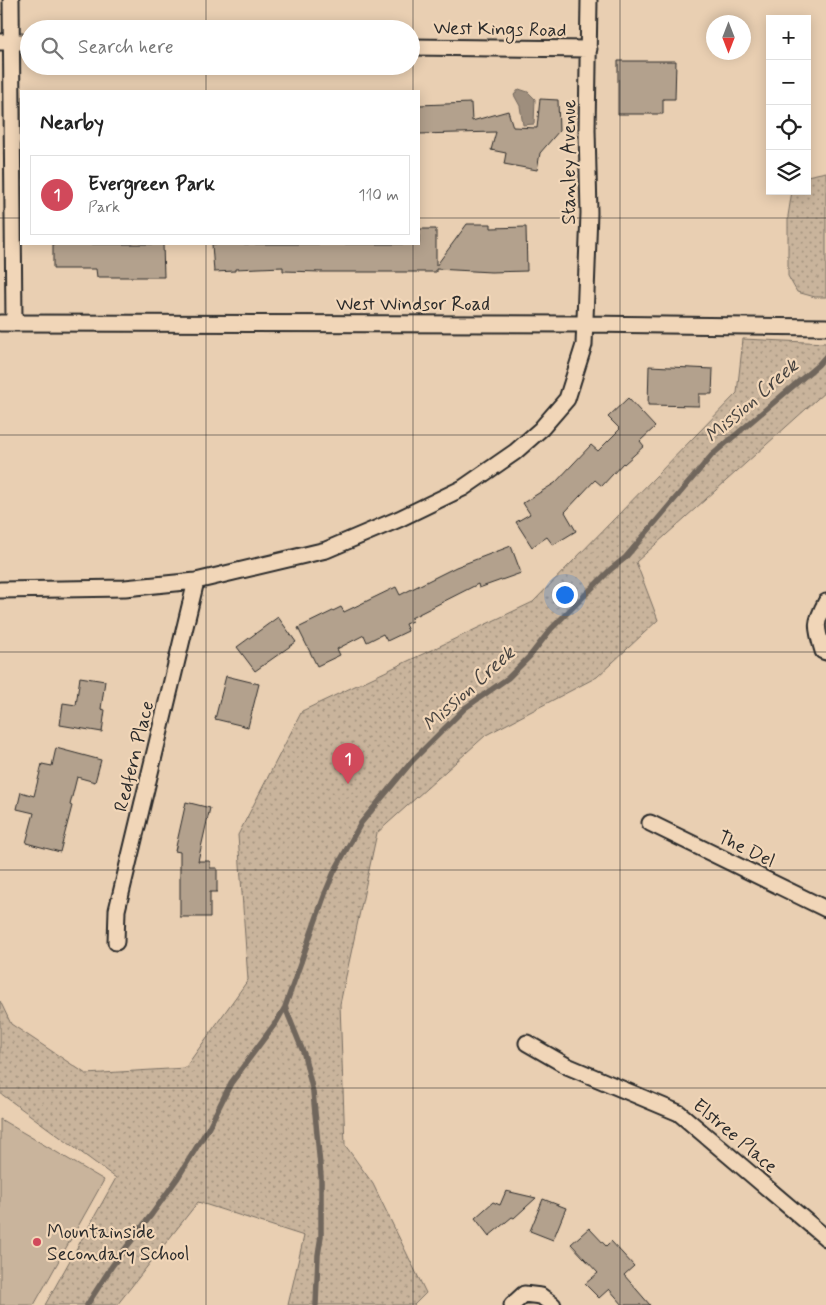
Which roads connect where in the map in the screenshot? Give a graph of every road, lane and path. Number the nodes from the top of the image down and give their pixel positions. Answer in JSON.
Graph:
{"nodes":[{"id":1,"x":11,"y":0,"type":"edge"},
{"id":2,"x":589,"y":0,"type":"edge"},
{"id":3,"x":6,"y":42,"type":"edge"},
{"id":4,"x":20,"y":42,"type":"edge"},
{"id":5,"x":420,"y":47,"type":"edge"},
{"id":6,"x":589,"y":49,"type":"junction"},
{"id":7,"x":7,"y":322,"type":"edge"},
{"id":8,"x":585,"y":324,"type":"junction"},
{"id":9,"x":826,"y":327,"type":"edge"},
{"id":10,"x":196,"y":581,"type":"junction"},
{"id":11,"x":0,"y":590,"type":"edge"},
{"id":12,"x":826,"y":602,"type":"edge"},
{"id":13,"x":826,"y":652,"type":"edge"},
{"id":14,"x":650,"y":823,"type":"dead end"},
{"id":15,"x":826,"y":909,"type":"edge"},
{"id":16,"x":116,"y":942,"type":"dead end"},
{"id":17,"x":527,"y":1043,"type":"dead end"},
{"id":18,"x":826,"y":1238,"type":"edge"},
{"id":19,"x":512,"y":1305,"type":"edge"},
{"id":20,"x":553,"y":1305,"type":"edge"}],
"edges":[{"from":1,"to":3,"type":"street"},
{"from":2,"to":6,"type":"street","name":"Stanley Avenue"},
{"from":3,"to":4,"type":"street"},
{"from":3,"to":7,"type":"street"},
{"from":5,"to":6,"type":"street","name":"West Kings Road"},
{"from":6,"to":8,"type":"street","name":"Stanley Avenue"},
{"from":7,"to":8,"type":"street","name":"West Windsor Road"},
{"from":8,"to":9,"type":"street","name":"West Windsor Road"},
{"from":8,"to":10,"type":"street","name":"Stanley Avenue"},
{"from":10,"to":11,"type":"street","name":"Stanley Avenue"},
{"from":10,"to":16,"type":"street","name":"Redfern Place"},
{"from":12,"to":13,"type":"street"},
{"from":14,"to":15,"type":"street","name":"The Del"},
{"from":17,"to":18,"type":"street","name":"Elstree Place"},
{"from":19,"to":20,"type":"street"}]}
